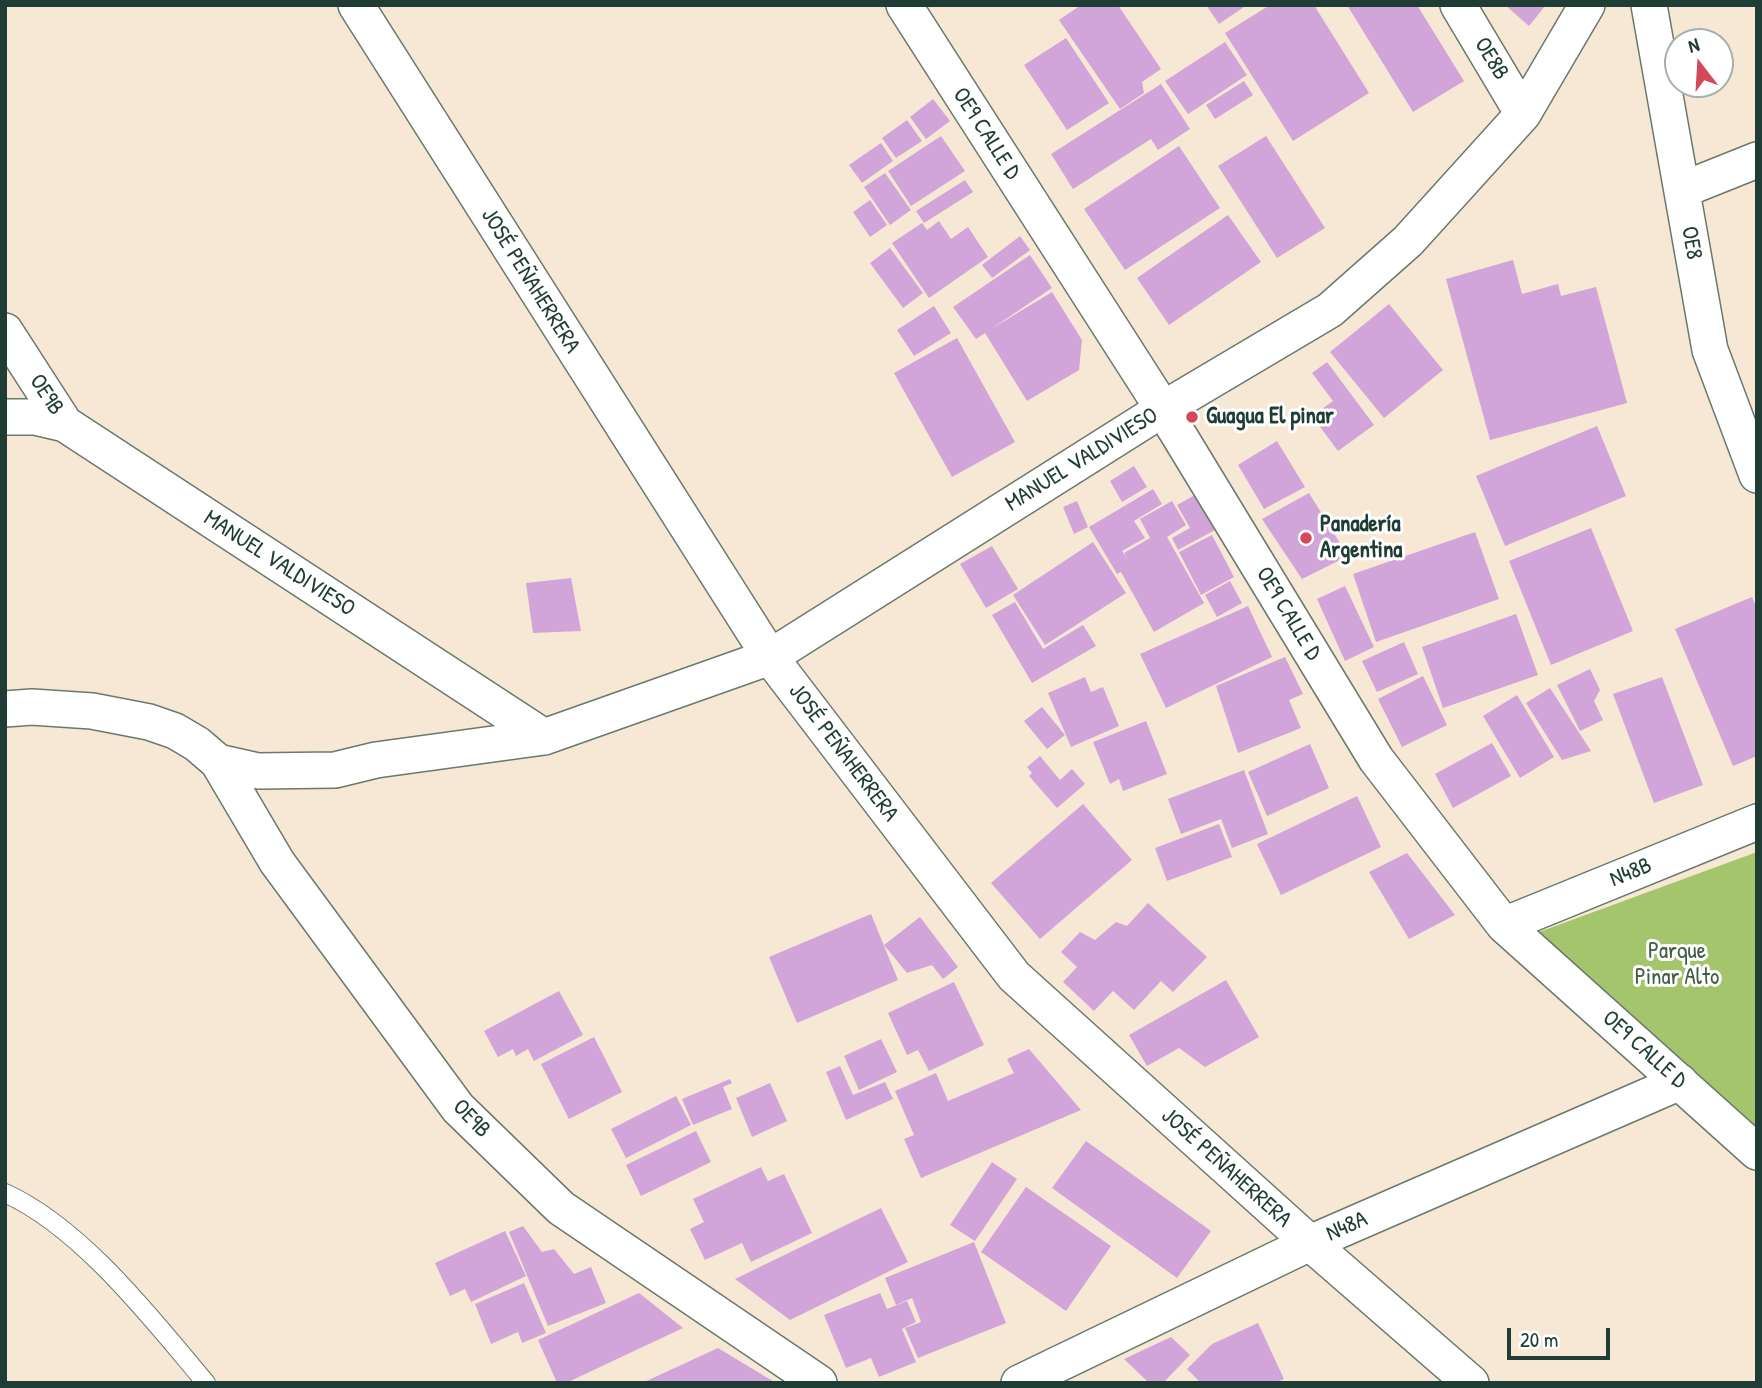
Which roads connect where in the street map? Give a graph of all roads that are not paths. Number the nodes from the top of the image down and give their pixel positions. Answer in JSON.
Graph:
{"nodes":[{"id":1,"x":355,"y":5,"type":"edge"},
{"id":2,"x":904,"y":5,"type":"edge"},
{"id":3,"x":1458,"y":5,"type":"edge"},
{"id":4,"x":1587,"y":5,"type":"edge"},
{"id":5,"x":1649,"y":5,"type":"edge"},
{"id":6,"x":1523,"y":114,"type":"junction"},
{"id":7,"x":1757,"y":160,"type":"edge"},
{"id":8,"x":1682,"y":190,"type":"junction"},
{"id":9,"x":5,"y":331,"type":"edge"},
{"id":10,"x":1163,"y":409,"type":"junction"},
{"id":11,"x":5,"y":417,"type":"edge"},
{"id":12,"x":65,"y":424,"type":"junction"},
{"id":13,"x":1757,"y":475,"type":"edge"},
{"id":14,"x":770,"y":657,"type":"junction"},
{"id":15,"x":5,"y":709,"type":"edge"},
{"id":16,"x":544,"y":737,"type":"junction"},
{"id":17,"x":218,"y":762,"type":"junction"},
{"id":18,"x":1757,"y":822,"type":"edge"},
{"id":19,"x":1504,"y":925,"type":"junction"},
{"id":20,"x":1680,"y":1082,"type":"junction"},
{"id":21,"x":1757,"y":1152,"type":"edge"},
{"id":22,"x":5,"y":1193,"type":"edge"},
{"id":23,"x":1310,"y":1243,"type":"junction"},
{"id":24,"x":206,"y":1383,"type":"edge"},
{"id":25,"x":819,"y":1383,"type":"edge"},
{"id":26,"x":1019,"y":1383,"type":"edge"},
{"id":27,"x":1471,"y":1383,"type":"edge"}],
"edges":[{"from":1,"to":14,"type":"street","name":"JOSÉ PEÑAHERRERA"},
{"from":2,"to":10,"type":"street","name":"OE9 CALLE D"},
{"from":3,"to":6,"type":"street","name":"OE8B"},
{"from":4,"to":6,"type":"street","name":"MANUEL VALDIVIESO"},
{"from":5,"to":8,"type":"street","name":"OE8"},
{"from":6,"to":10,"type":"street","name":"MANUEL VALDIVIESO"},
{"from":7,"to":8,"type":"street"},
{"from":8,"to":13,"type":"street","name":"OE8"},
{"from":9,"to":12,"type":"street","name":"OE9B"},
{"from":10,"to":14,"type":"street","name":"MANUEL VALDIVIESO"},
{"from":10,"to":19,"type":"street","name":"OE9 CALLE D"},
{"from":11,"to":12,"type":"street","name":"MANUEL VALDIVIESO"},
{"from":12,"to":16,"type":"street","name":"MANUEL VALDIVIESO"},
{"from":14,"to":16,"type":"street","name":"MANUEL VALDIVIESO"},
{"from":14,"to":23,"type":"street","name":"JOSÉ PEÑAHERRERA"},
{"from":15,"to":17,"type":"street"},
{"from":16,"to":17,"type":"street","name":"MANUEL VALDIVIESO"},
{"from":17,"to":25,"type":"street","name":"OE9B"},
{"from":18,"to":19,"type":"street","name":"N48B"},
{"from":19,"to":20,"type":"street","name":"OE9 CALLE D"},
{"from":20,"to":21,"type":"street","name":"OE9 CALLE D"},
{"from":20,"to":23,"type":"street","name":"N48A"},
{"from":22,"to":24,"type":"lane"},
{"from":23,"to":26,"type":"street","name":"N48A"},
{"from":23,"to":27,"type":"street","name":"JOSÉ PEÑAHERRERA"}]}
